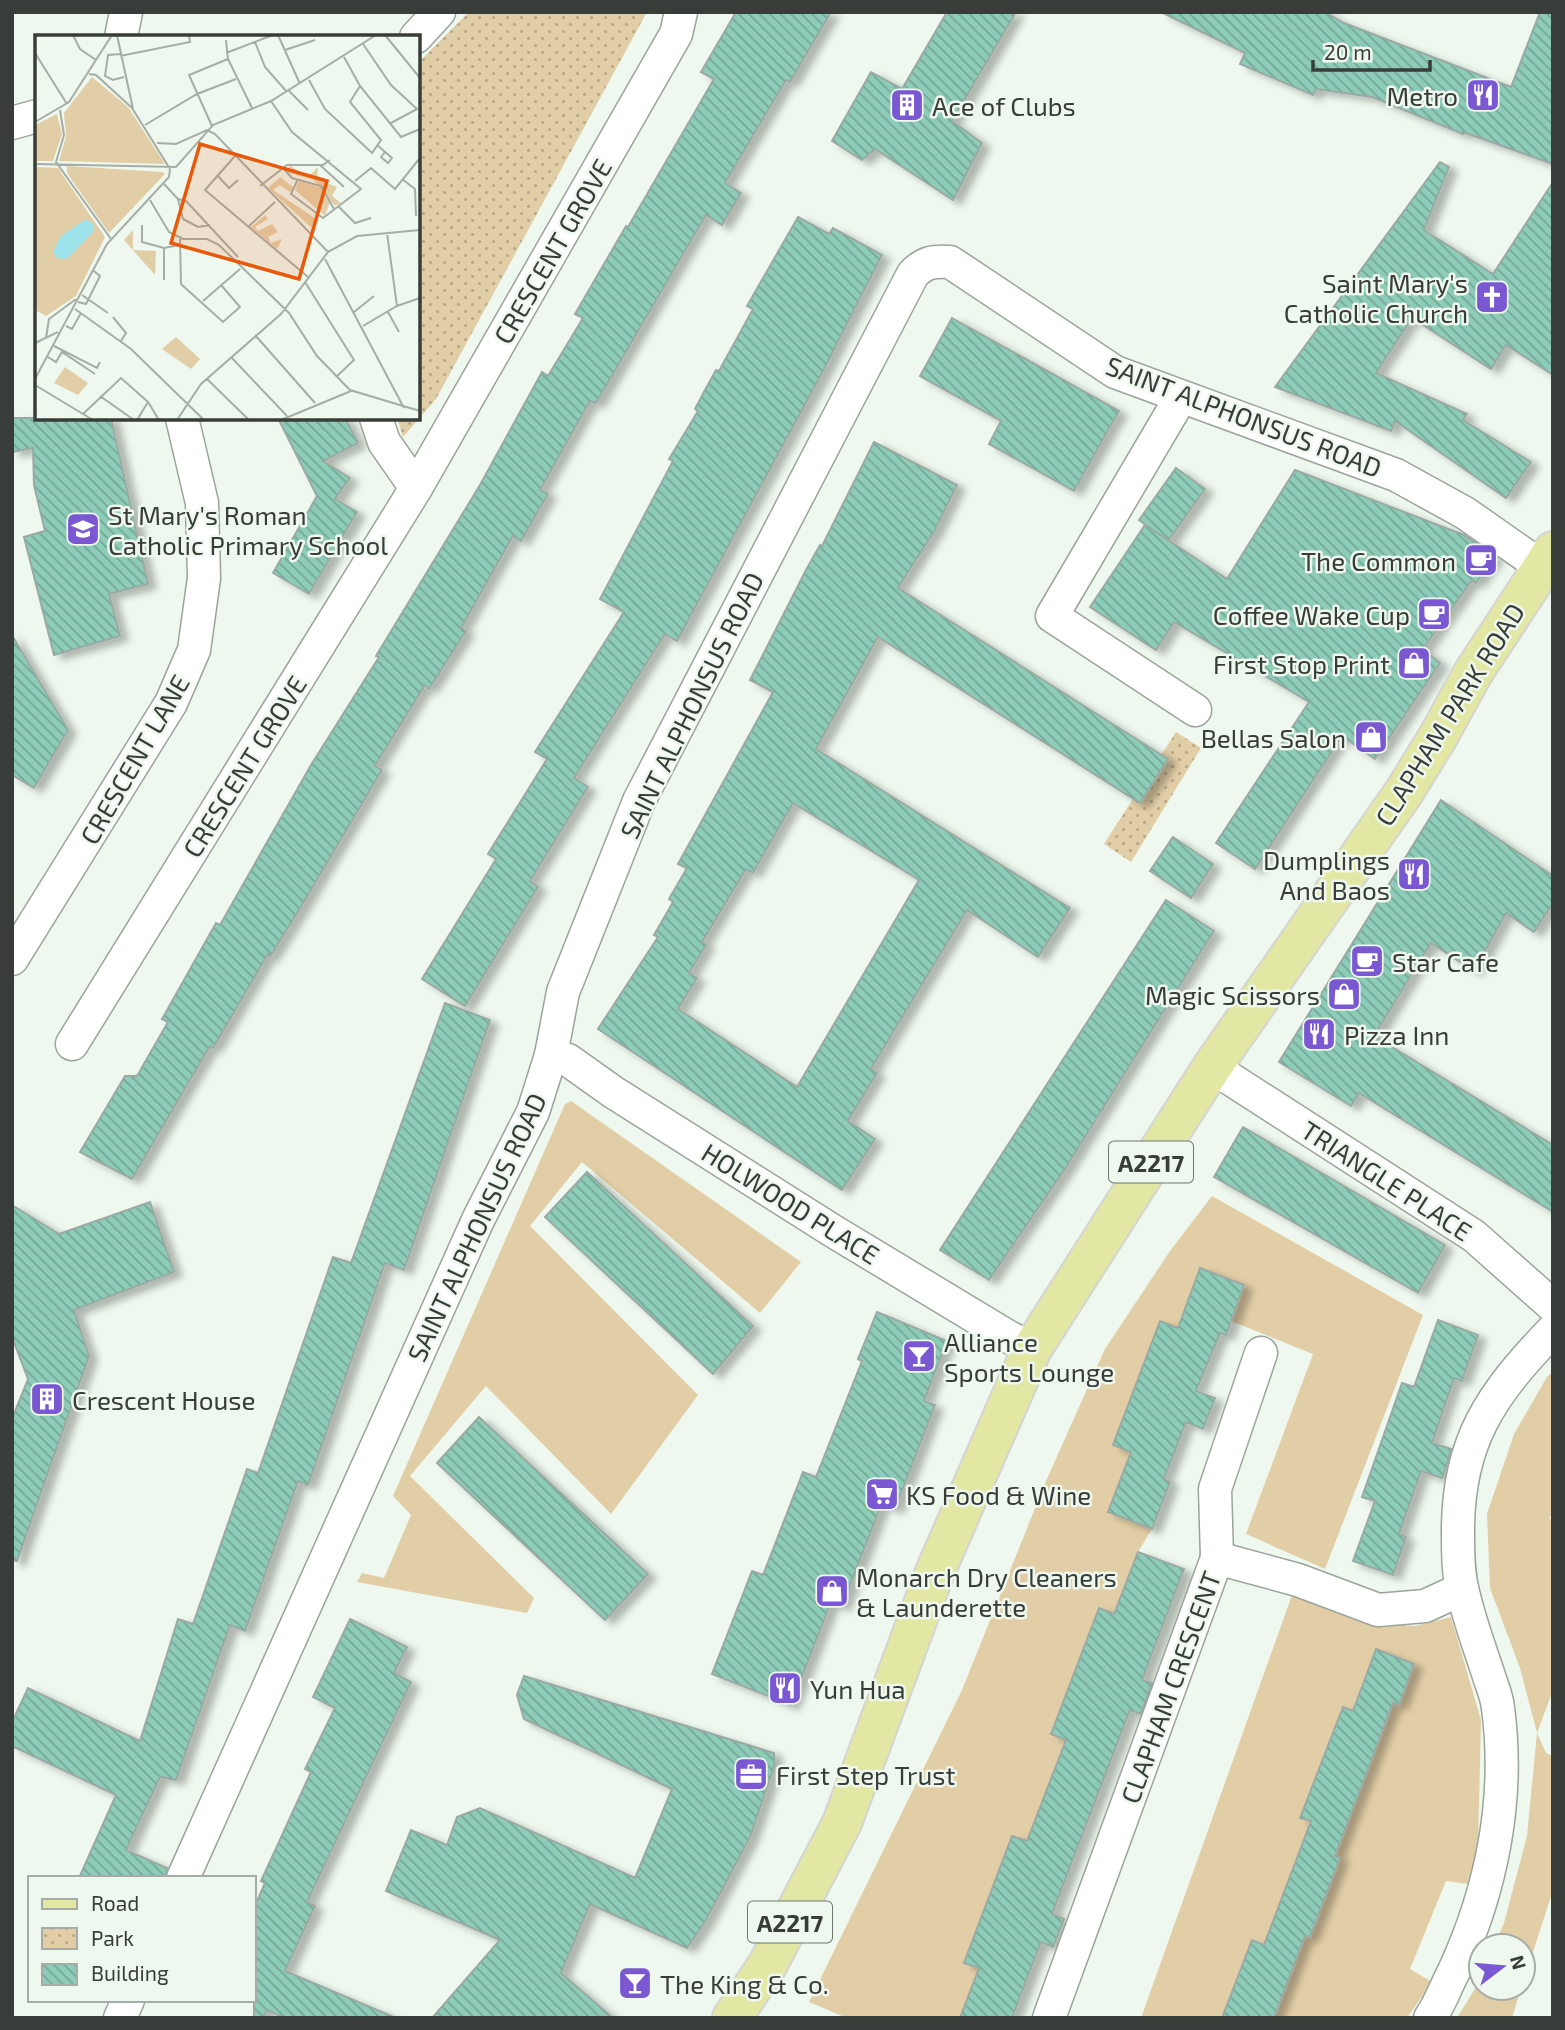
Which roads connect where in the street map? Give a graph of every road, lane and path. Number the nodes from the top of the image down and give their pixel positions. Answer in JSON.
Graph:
{"nodes":[{"id":1,"x":126,"y":12,"type":"edge"},
{"id":2,"x":439,"y":12,"type":"edge"},
{"id":3,"x":681,"y":12,"type":"edge"},
{"id":4,"x":121,"y":35,"type":"edge"},
{"id":5,"x":418,"y":35,"type":"edge"},
{"id":6,"x":35,"y":116,"type":"edge"},
{"id":7,"x":12,"y":122,"type":"edge"},
{"id":8,"x":1181,"y":397,"type":"junction"},
{"id":9,"x":182,"y":420,"type":"edge"},
{"id":10,"x":377,"y":420,"type":"edge"},
{"id":11,"x":416,"y":488,"type":"junction"},
{"id":12,"x":1547,"y":559,"type":"edge"},
{"id":13,"x":1195,"y":710,"type":"dead end"},
{"id":14,"x":12,"y":959,"type":"edge"},
{"id":15,"x":72,"y":1044,"type":"dead end"},
{"id":16,"x":551,"y":1055,"type":"junction"},
{"id":17,"x":1212,"y":1067,"type":"junction"},
{"id":18,"x":1553,"y":1306,"type":"edge"},
{"id":19,"x":1553,"y":1330,"type":"edge"},
{"id":20,"x":1032,"y":1349,"type":"junction"},
{"id":21,"x":1261,"y":1353,"type":"dead end"},
{"id":22,"x":1217,"y":1558,"type":"junction"},
{"id":23,"x":1462,"y":1590,"type":"junction"},
{"id":24,"x":184,"y":1876,"type":"edge"},
{"id":25,"x":127,"y":2002,"type":"edge"},
{"id":26,"x":120,"y":2018,"type":"edge"},
{"id":27,"x":733,"y":2018,"type":"edge"},
{"id":28,"x":1049,"y":2018,"type":"edge"},
{"id":29,"x":1430,"y":2018,"type":"edge"}],
"edges":[{"from":1,"to":4,"type":"street"},
{"from":2,"to":5,"type":"street"},
{"from":3,"to":11,"type":"street","name":"CRESCENT GROVE"},
{"from":6,"to":7,"type":"street"},
{"from":8,"to":12,"type":"street","name":"SAINT ALPHONSUS ROAD"},
{"from":8,"to":13,"type":"street"},
{"from":8,"to":16,"type":"street","name":"SAINT ALPHONSUS ROAD"},
{"from":9,"to":14,"type":"street","name":"CRESCENT LANE"},
{"from":10,"to":11,"type":"street"},
{"from":11,"to":15,"type":"street","name":"CRESCENT GROVE"},
{"from":12,"to":17,"type":"main road","name":"CLAPHAM PARK ROAD","number":"A2217"},
{"from":16,"to":20,"type":"street","name":"HOLWOOD PLACE"},
{"from":16,"to":24,"type":"street","name":"SAINT ALPHONSUS ROAD"},
{"from":17,"to":18,"type":"street","name":"TRIANGLE PLACE"},
{"from":17,"to":20,"type":"main road","name":"CLAPHAM PARK ROAD","number":"A2217"},
{"from":19,"to":23,"type":"street"},
{"from":20,"to":27,"type":"main road","name":"CLAPHAM PARK ROAD","number":"A2217"},
{"from":21,"to":22,"type":"street"},
{"from":22,"to":23,"type":"street","name":"CLAPHAM CRESCENT"},
{"from":22,"to":28,"type":"street","name":"CLAPHAM CRESCENT"},
{"from":23,"to":29,"type":"street"},
{"from":25,"to":26,"type":"street"}]}
